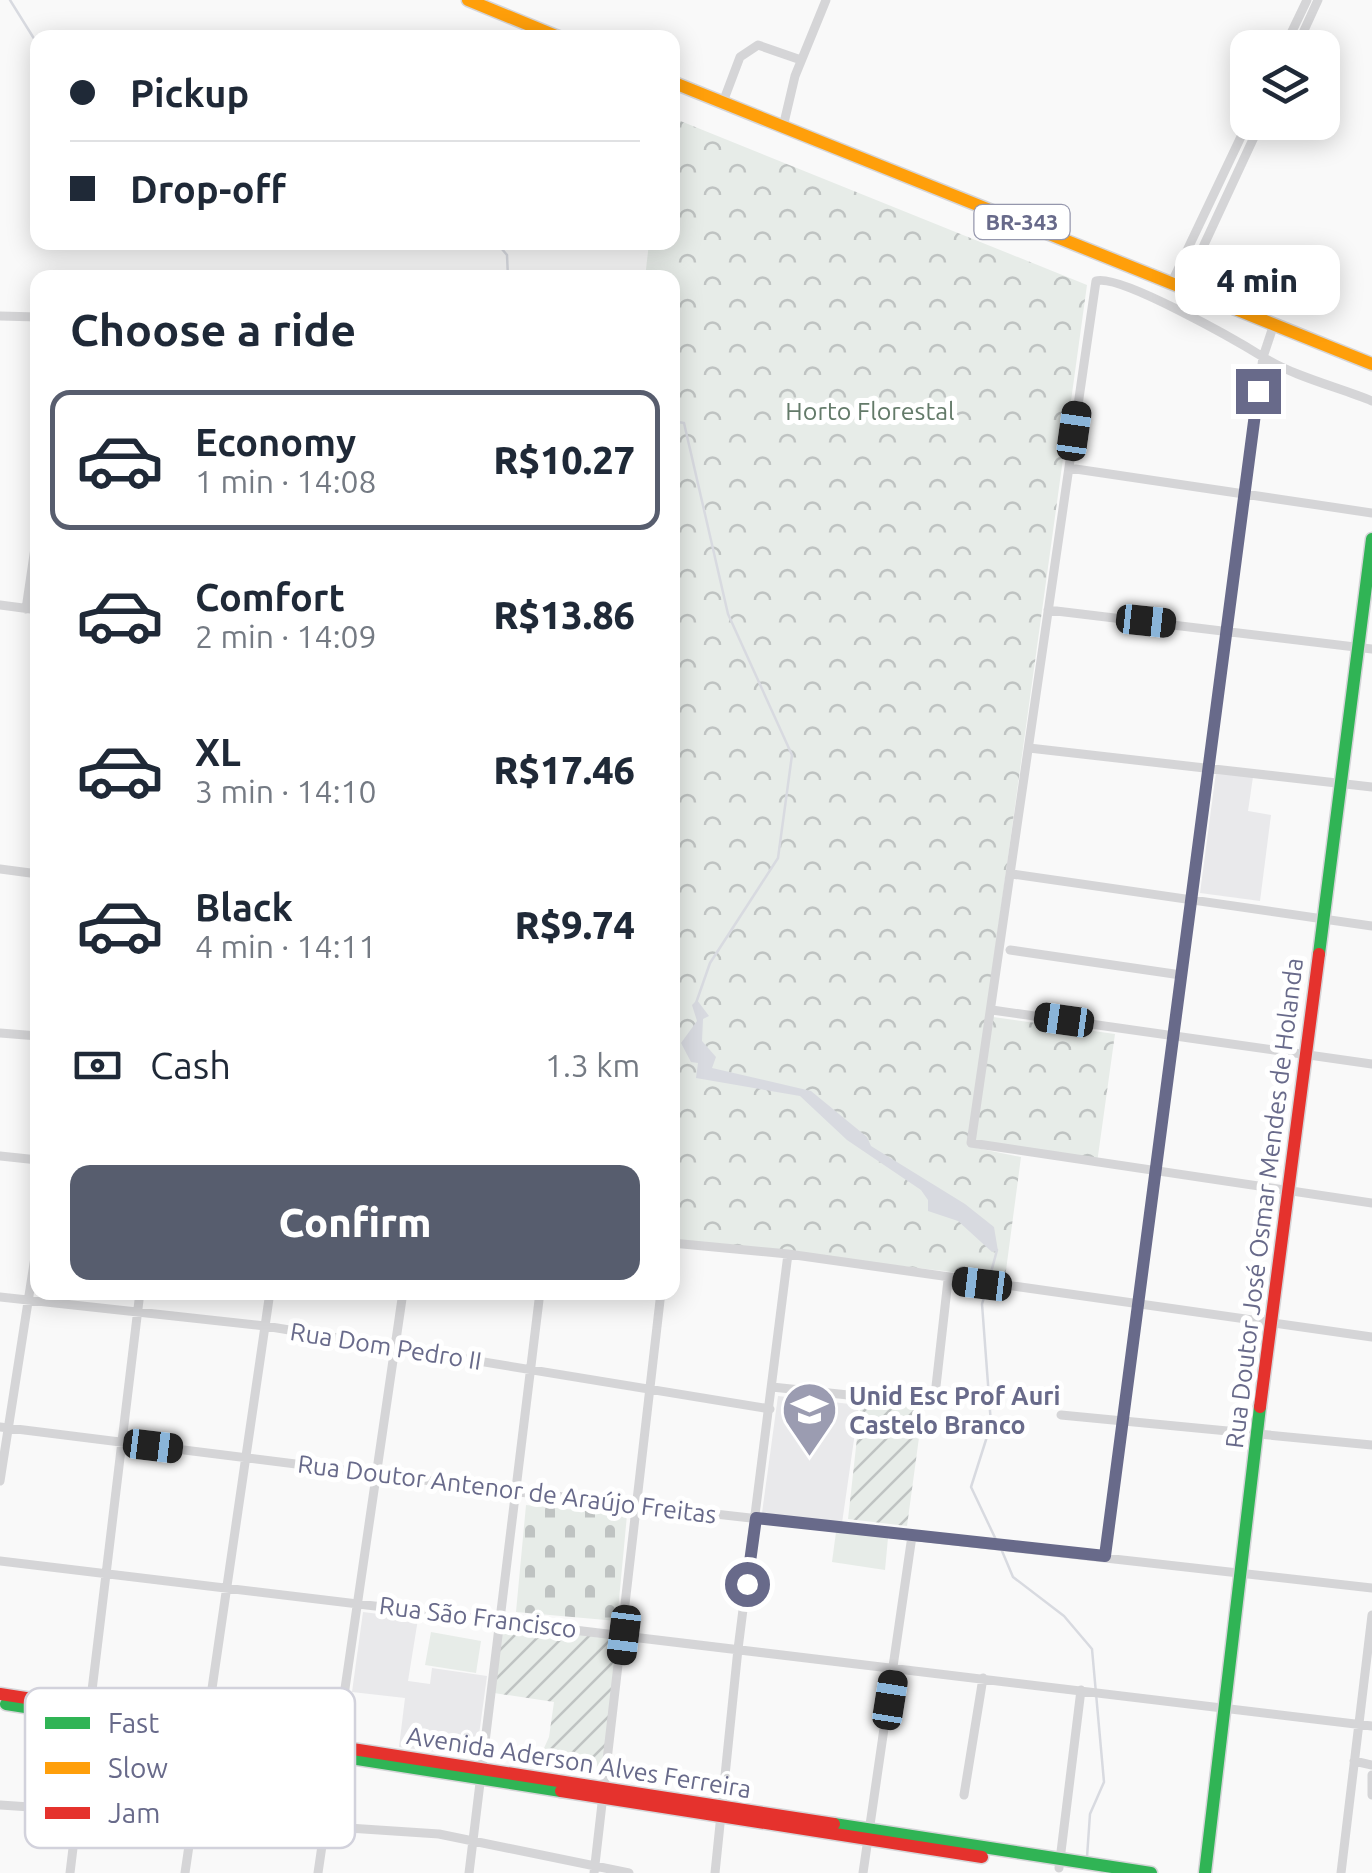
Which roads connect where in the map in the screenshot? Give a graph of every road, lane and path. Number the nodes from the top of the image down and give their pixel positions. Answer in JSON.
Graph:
{"nodes":[{"id":1,"x":468,"y":0,"type":"edge"},
{"id":2,"x":826,"y":0,"type":"edge"},
{"id":3,"x":1306,"y":0,"type":"edge"},
{"id":4,"x":1318,"y":0,"type":"edge"},
{"id":5,"x":541,"y":30,"type":"edge"},
{"id":6,"x":1292,"y":30,"type":"edge"},
{"id":7,"x":1304,"y":30,"type":"edge"},
{"id":8,"x":801,"y":60,"type":"junction"},
{"id":9,"x":680,"y":85,"type":"edge"},
{"id":10,"x":723,"y":102,"type":"junction"},
{"id":11,"x":783,"y":127,"type":"junction"},
{"id":12,"x":1240,"y":140,"type":"edge"},
{"id":13,"x":1252,"y":140,"type":"edge"},
{"id":14,"x":1178,"y":285,"type":"junction"},
{"id":15,"x":0,"y":316,"type":"edge"},
{"id":16,"x":30,"y":316,"type":"edge"},
{"id":17,"x":1274,"y":324,"type":"junction"},
{"id":18,"x":1263,"y":357,"type":"junction"},
{"id":19,"x":1372,"y":364,"type":"edge"},
{"id":20,"x":1372,"y":401,"type":"edge"},
{"id":21,"x":1069,"y":468,"type":"junction"},
{"id":22,"x":1244,"y":495,"type":"junction"},
{"id":23,"x":1372,"y":512,"type":"edge"},
{"id":24,"x":1372,"y":539,"type":"edge"},
{"id":25,"x":30,"y":582,"type":"edge"},
{"id":26,"x":0,"y":605,"type":"edge"},
{"id":27,"x":26,"y":609,"type":"junction"},
{"id":28,"x":30,"y":609,"type":"edge"},
{"id":29,"x":1048,"y":610,"type":"junction"},
{"id":30,"x":1228,"y":631,"type":"junction"},
{"id":31,"x":1365,"y":648,"type":"edge"},
{"id":32,"x":1029,"y":748,"type":"junction"},
{"id":33,"x":1212,"y":768,"type":"junction"},
{"id":34,"x":1341,"y":783,"type":"junction"},
{"id":35,"x":1372,"y":787,"type":"edge"},
{"id":36,"x":0,"y":869,"type":"edge"},
{"id":37,"x":30,"y":873,"type":"edge"},
{"id":38,"x":1012,"y":874,"type":"junction"},
{"id":39,"x":1192,"y":900,"type":"junction"},
{"id":40,"x":1323,"y":919,"type":"junction"},
{"id":41,"x":1372,"y":926,"type":"edge"},
{"id":42,"x":1010,"y":950,"type":"dead end"},
{"id":43,"x":1181,"y":976,"type":"junction"},
{"id":44,"x":992,"y":1010,"type":"junction"},
{"id":45,"x":0,"y":1033,"type":"edge"},
{"id":46,"x":30,"y":1035,"type":"edge"},
{"id":47,"x":1173,"y":1035,"type":"junction"},
{"id":48,"x":1305,"y":1052,"type":"junction"},
{"id":49,"x":1372,"y":1064,"type":"edge"},
{"id":50,"x":0,"y":1156,"type":"edge"},
{"id":51,"x":30,"y":1159,"type":"edge"},
{"id":52,"x":1154,"y":1172,"type":"junction"},
{"id":53,"x":1288,"y":1190,"type":"junction"},
{"id":54,"x":1372,"y":1203,"type":"edge"},
{"id":55,"x":680,"y":1244,"type":"edge"},
{"id":56,"x":788,"y":1254,"type":"junction"},
{"id":57,"x":948,"y":1280,"type":"junction"},
{"id":58,"x":30,"y":1287,"type":"edge"},
{"id":59,"x":0,"y":1298,"type":"edge"},
{"id":60,"x":28,"y":1299,"type":"junction"},
{"id":61,"x":38,"y":1300,"type":"edge"},
{"id":62,"x":139,"y":1300,"type":"edge"},
{"id":63,"x":269,"y":1300,"type":"edge"},
{"id":64,"x":402,"y":1300,"type":"edge"},
{"id":65,"x":539,"y":1300,"type":"edge"},
{"id":66,"x":661,"y":1300,"type":"edge"},
{"id":67,"x":1139,"y":1302,"type":"junction"},
{"id":68,"x":138,"y":1310,"type":"junction"},
{"id":69,"x":1272,"y":1321,"type":"junction"},
{"id":70,"x":265,"y":1326,"type":"junction"},
{"id":71,"x":1372,"y":1336,"type":"edge"},
{"id":72,"x":395,"y":1346,"type":"junction"},
{"id":73,"x":532,"y":1370,"type":"junction"},
{"id":74,"x":772,"y":1387,"type":"junction"},
{"id":75,"x":651,"y":1390,"type":"junction"},
{"id":76,"x":770,"y":1409,"type":"junction"},
{"id":77,"x":1061,"y":1415,"type":"dead end"},
{"id":78,"x":1124,"y":1418,"type":"junction"},
{"id":79,"x":4,"y":1428,"type":"edge"},
{"id":80,"x":1256,"y":1433,"type":"junction"},
{"id":81,"x":122,"y":1442,"type":"junction"},
{"id":82,"x":1372,"y":1445,"type":"edge"},
{"id":83,"x":246,"y":1458,"type":"junction"},
{"id":84,"x":375,"y":1473,"type":"junction"},
{"id":85,"x":0,"y":1482,"type":"edge"},
{"id":86,"x":519,"y":1492,"type":"junction"},
{"id":87,"x":638,"y":1504,"type":"junction"},
{"id":88,"x":756,"y":1518,"type":"junction"},
{"id":89,"x":912,"y":1536,"type":"junction"},
{"id":90,"x":1105,"y":1556,"type":"junction"},
{"id":91,"x":0,"y":1561,"type":"edge"},
{"id":92,"x":1239,"y":1570,"type":"junction"},
{"id":93,"x":106,"y":1572,"type":"junction"},
{"id":94,"x":1372,"y":1588,"type":"edge"},
{"id":95,"x":228,"y":1590,"type":"junction"},
{"id":96,"x":358,"y":1602,"type":"junction"},
{"id":97,"x":1372,"y":1615,"type":"edge"},
{"id":98,"x":501,"y":1620,"type":"junction"},
{"id":99,"x":624,"y":1635,"type":"junction"},
{"id":100,"x":738,"y":1649,"type":"junction"},
{"id":101,"x":896,"y":1667,"type":"junction"},
{"id":102,"x":983,"y":1678,"type":"junction"},
{"id":103,"x":92,"y":1688,"type":"edge"},
{"id":104,"x":213,"y":1688,"type":"edge"},
{"id":105,"x":345,"y":1688,"type":"edge"},
{"id":106,"x":1082,"y":1690,"type":"junction"},
{"id":107,"x":0,"y":1694,"type":"edge"},
{"id":108,"x":25,"y":1699,"type":"edge"},
{"id":109,"x":0,"y":1703,"type":"edge"},
{"id":110,"x":25,"y":1706,"type":"edge"},
{"id":111,"x":1227,"y":1706,"type":"junction"},
{"id":112,"x":1360,"y":1724,"type":"junction"},
{"id":113,"x":1372,"y":1726,"type":"edge"},
{"id":114,"x":355,"y":1754,"type":"edge"},
{"id":115,"x":1354,"y":1761,"type":"junction"},
{"id":116,"x":1372,"y":1765,"type":"edge"},
{"id":117,"x":481,"y":1774,"type":"junction"},
{"id":118,"x":1372,"y":1775,"type":"edge"},
{"id":119,"x":606,"y":1794,"type":"junction"},
{"id":120,"x":964,"y":1795,"type":"dead end"},
{"id":121,"x":1372,"y":1795,"type":"edge"},
{"id":122,"x":0,"y":1805,"type":"edge"},
{"id":123,"x":25,"y":1807,"type":"edge"},
{"id":124,"x":723,"y":1812,"type":"junction"},
{"id":125,"x":355,"y":1830,"type":"edge"},
{"id":126,"x":869,"y":1835,"type":"junction"},
{"id":127,"x":472,"y":1842,"type":"junction"},
{"id":128,"x":73,"y":1848,"type":"edge"},
{"id":129,"x":189,"y":1848,"type":"edge"},
{"id":130,"x":321,"y":1848,"type":"edge"},
{"id":131,"x":1060,"y":1865,"type":"junction"},
{"id":132,"x":595,"y":1870,"type":"edge"},
{"id":133,"x":70,"y":1873,"type":"edge"},
{"id":134,"x":186,"y":1873,"type":"edge"},
{"id":135,"x":318,"y":1873,"type":"edge"},
{"id":136,"x":469,"y":1873,"type":"edge"},
{"id":137,"x":628,"y":1873,"type":"edge"},
{"id":138,"x":716,"y":1873,"type":"edge"},
{"id":139,"x":864,"y":1873,"type":"edge"},
{"id":140,"x":1091,"y":1873,"type":"edge"},
{"id":141,"x":1152,"y":1873,"type":"edge"},
{"id":142,"x":1206,"y":1873,"type":"edge"},
{"id":143,"x":1341,"y":1873,"type":"edge"}],
"edges":[{"from":1,"to":5,"type":"main road"},
{"from":2,"to":8,"type":"street"},
{"from":3,"to":6,"type":"street"},
{"from":4,"to":7,"type":"street"},
{"from":8,"to":10,"type":"street"},
{"from":8,"to":11,"type":"street"},
{"from":9,"to":10,"type":"main road","number":"BR-343"},
{"from":10,"to":11,"type":"main road","number":"BR-343"},
{"from":11,"to":14,"type":"main road","number":"BR-343"},
{"from":12,"to":14,"type":"street"},
{"from":13,"to":14,"type":"street"},
{"from":14,"to":17,"type":"main road","number":"BR-343"},
{"from":15,"to":16,"type":"street"},
{"from":17,"to":18,"type":"street"},
{"from":17,"to":19,"type":"main road","number":"BR-343"},
{"from":18,"to":20,"type":"street"},
{"from":18,"to":21,"type":"street"},
{"from":18,"to":22,"type":"street"},
{"from":21,"to":22,"type":"street"},
{"from":21,"to":29,"type":"street"},
{"from":22,"to":23,"type":"street"},
{"from":22,"to":30,"type":"street"},
{"from":24,"to":31,"type":"main road","name":"Rua Doutor José Osmar Mendes de Holanda"},
{"from":25,"to":27,"type":"street"},
{"from":26,"to":27,"type":"street"},
{"from":27,"to":28,"type":"street"},
{"from":29,"to":30,"type":"street"},
{"from":29,"to":32,"type":"street"},
{"from":30,"to":31,"type":"street"},
{"from":30,"to":33,"type":"street"},
{"from":31,"to":34,"type":"main road","name":"Rua Doutor José Osmar Mendes de Holanda"},
{"from":32,"to":33,"type":"street"},
{"from":32,"to":38,"type":"street"},
{"from":33,"to":34,"type":"street"},
{"from":33,"to":39,"type":"street"},
{"from":34,"to":35,"type":"street"},
{"from":34,"to":40,"type":"main road","name":"Rua Doutor José Osmar Mendes de Holanda"},
{"from":36,"to":37,"type":"street"},
{"from":38,"to":39,"type":"street"},
{"from":38,"to":44,"type":"street"},
{"from":39,"to":40,"type":"street"},
{"from":39,"to":43,"type":"street"},
{"from":40,"to":41,"type":"street"},
{"from":40,"to":48,"type":"main road","name":"Rua Doutor José Osmar Mendes de Holanda"},
{"from":42,"to":43,"type":"street"},
{"from":43,"to":47,"type":"street"},
{"from":44,"to":47,"type":"street"},
{"from":44,"to":52,"type":"street"},
{"from":45,"to":46,"type":"street"},
{"from":47,"to":48,"type":"street"},
{"from":47,"to":52,"type":"street"},
{"from":48,"to":49,"type":"street"},
{"from":48,"to":53,"type":"main road","name":"Rua Doutor José Osmar Mendes de Holanda"},
{"from":50,"to":51,"type":"street"},
{"from":52,"to":53,"type":"street"},
{"from":52,"to":67,"type":"street"},
{"from":53,"to":54,"type":"street"},
{"from":53,"to":69,"type":"main road","name":"Rua Doutor José Osmar Mendes de Holanda"},
{"from":55,"to":56,"type":"street"},
{"from":56,"to":57,"type":"street"},
{"from":56,"to":74,"type":"street"},
{"from":57,"to":67,"type":"street"},
{"from":57,"to":74,"type":"street"},
{"from":58,"to":60,"type":"street"},
{"from":59,"to":60,"type":"street","name":"Rua Dom Pedro II"},
{"from":60,"to":79,"type":"street"},
{"from":61,"to":68,"type":"street","name":"Rua Dom Pedro II"},
{"from":62,"to":68,"type":"street"},
{"from":63,"to":70,"type":"street"},
{"from":64,"to":72,"type":"street"},
{"from":65,"to":73,"type":"street"},
{"from":66,"to":75,"type":"street"},
{"from":67,"to":69,"type":"street"},
{"from":67,"to":78,"type":"street"},
{"from":68,"to":70,"type":"street","name":"Rua Dom Pedro II"},
{"from":68,"to":81,"type":"street"},
{"from":69,"to":71,"type":"street"},
{"from":69,"to":80,"type":"main road","name":"Rua Doutor José Osmar Mendes de Holanda"},
{"from":70,"to":72,"type":"street","name":"Rua Dom Pedro II"},
{"from":70,"to":83,"type":"street"},
{"from":72,"to":73,"type":"street","name":"Rua Dom Pedro II"},
{"from":72,"to":84,"type":"street"},
{"from":73,"to":75,"type":"street","name":"Rua Dom Pedro II"},
{"from":73,"to":86,"type":"street"},
{"from":74,"to":76,"type":"street"},
{"from":75,"to":76,"type":"street","name":"Rua Dom Pedro II"},
{"from":75,"to":87,"type":"street"},
{"from":76,"to":88,"type":"street"},
{"from":77,"to":78,"type":"street"},
{"from":78,"to":80,"type":"street"},
{"from":78,"to":90,"type":"street"},
{"from":79,"to":81,"type":"street","name":"Rua Doutor Antenor de Araújo Freitas"},
{"from":79,"to":85,"type":"street"},
{"from":80,"to":82,"type":"street"},
{"from":80,"to":92,"type":"main road","name":"Rua Doutor José Osmar Mendes de Holanda"},
{"from":81,"to":83,"type":"street","name":"Rua Doutor Antenor de Araújo Freitas"},
{"from":81,"to":93,"type":"street"},
{"from":83,"to":84,"type":"street","name":"Rua Doutor Antenor de Araújo Freitas"},
{"from":83,"to":95,"type":"street"},
{"from":84,"to":86,"type":"street","name":"Rua Doutor Antenor de Araújo Freitas"},
{"from":84,"to":96,"type":"street"},
{"from":86,"to":87,"type":"street","name":"Rua Doutor Antenor de Araújo Freitas"},
{"from":86,"to":98,"type":"street"},
{"from":87,"to":88,"type":"street","name":"Rua Doutor Antenor de Araújo Freitas"},
{"from":87,"to":99,"type":"street"},
{"from":88,"to":89,"type":"street","name":"Rua Doutor Antenor de Araújo Freitas"},
{"from":88,"to":100,"type":"street"},
{"from":89,"to":90,"type":"street","name":"Rua Doutor Antenor de Araújo Freitas"},
{"from":89,"to":101,"type":"street"},
{"from":90,"to":92,"type":"street","name":"Rua Doutor Antenor de Araújo Freitas"},
{"from":91,"to":93,"type":"street","name":"Rua São Francisco"},
{"from":92,"to":94,"type":"street","name":"Rua Doutor Antenor de Araújo Freitas"},
{"from":92,"to":111,"type":"main road","name":"Rua Doutor José Osmar Mendes de Holanda"},
{"from":93,"to":95,"type":"street","name":"Rua São Francisco"},
{"from":93,"to":103,"type":"street"},
{"from":95,"to":96,"type":"street","name":"Rua São Francisco"},
{"from":95,"to":104,"type":"street"},
{"from":96,"to":98,"type":"street","name":"Rua São Francisco"},
{"from":96,"to":105,"type":"street"},
{"from":97,"to":112,"type":"street"},
{"from":98,"to":99,"type":"street","name":"Rua São Francisco"},
{"from":98,"to":117,"type":"street"},
{"from":99,"to":100,"type":"street","name":"Rua São Francisco"},
{"from":99,"to":119,"type":"street"},
{"from":100,"to":101,"type":"street","name":"Rua São Francisco"},
{"from":100,"to":124,"type":"street"},
{"from":101,"to":102,"type":"street","name":"Rua São Francisco"},
{"from":101,"to":126,"type":"street"},
{"from":102,"to":106,"type":"street","name":"Rua São Francisco"},
{"from":102,"to":120,"type":"street"},
{"from":106,"to":111,"type":"street","name":"Rua São Francisco"},
{"from":106,"to":131,"type":"street"},
{"from":107,"to":108,"type":"main road","name":"Avenida Aderson Alves Ferreira"},
{"from":109,"to":110,"type":"main road","name":"Avenida Aderson Alves Ferreira"},
{"from":111,"to":112,"type":"street","name":"Rua São Francisco"},
{"from":111,"to":142,"type":"main road","name":"Rua Doutor José Osmar Mendes de Holanda"},
{"from":112,"to":113,"type":"street","name":"Rua São Francisco"},
{"from":112,"to":115,"type":"street"},
{"from":114,"to":117,"type":"main road","name":"Avenida Aderson Alves Ferreira"},
{"from":115,"to":116,"type":"street"},
{"from":115,"to":143,"type":"street"},
{"from":117,"to":119,"type":"main road","name":"Avenida Aderson Alves Ferreira"},
{"from":117,"to":127,"type":"street"},
{"from":118,"to":121,"type":"street"},
{"from":119,"to":124,"type":"main road","name":"Avenida Aderson Alves Ferreira"},
{"from":119,"to":132,"type":"street"},
{"from":122,"to":123,"type":"street"},
{"from":124,"to":126,"type":"main road","name":"Avenida Aderson Alves Ferreira"},
{"from":124,"to":138,"type":"street"},
{"from":125,"to":127,"type":"street"},
{"from":126,"to":131,"type":"main road","name":"Avenida Aderson Alves Ferreira"},
{"from":126,"to":139,"type":"street"},
{"from":127,"to":132,"type":"street"},
{"from":127,"to":136,"type":"street"},
{"from":128,"to":133,"type":"street"},
{"from":129,"to":134,"type":"street"},
{"from":130,"to":135,"type":"street"},
{"from":131,"to":140,"type":"main road","name":"Avenida Aderson Alves Ferreira"},
{"from":131,"to":141,"type":"main road","name":"Avenida Aderson Alves Ferreira"},
{"from":132,"to":137,"type":"street"}]}
